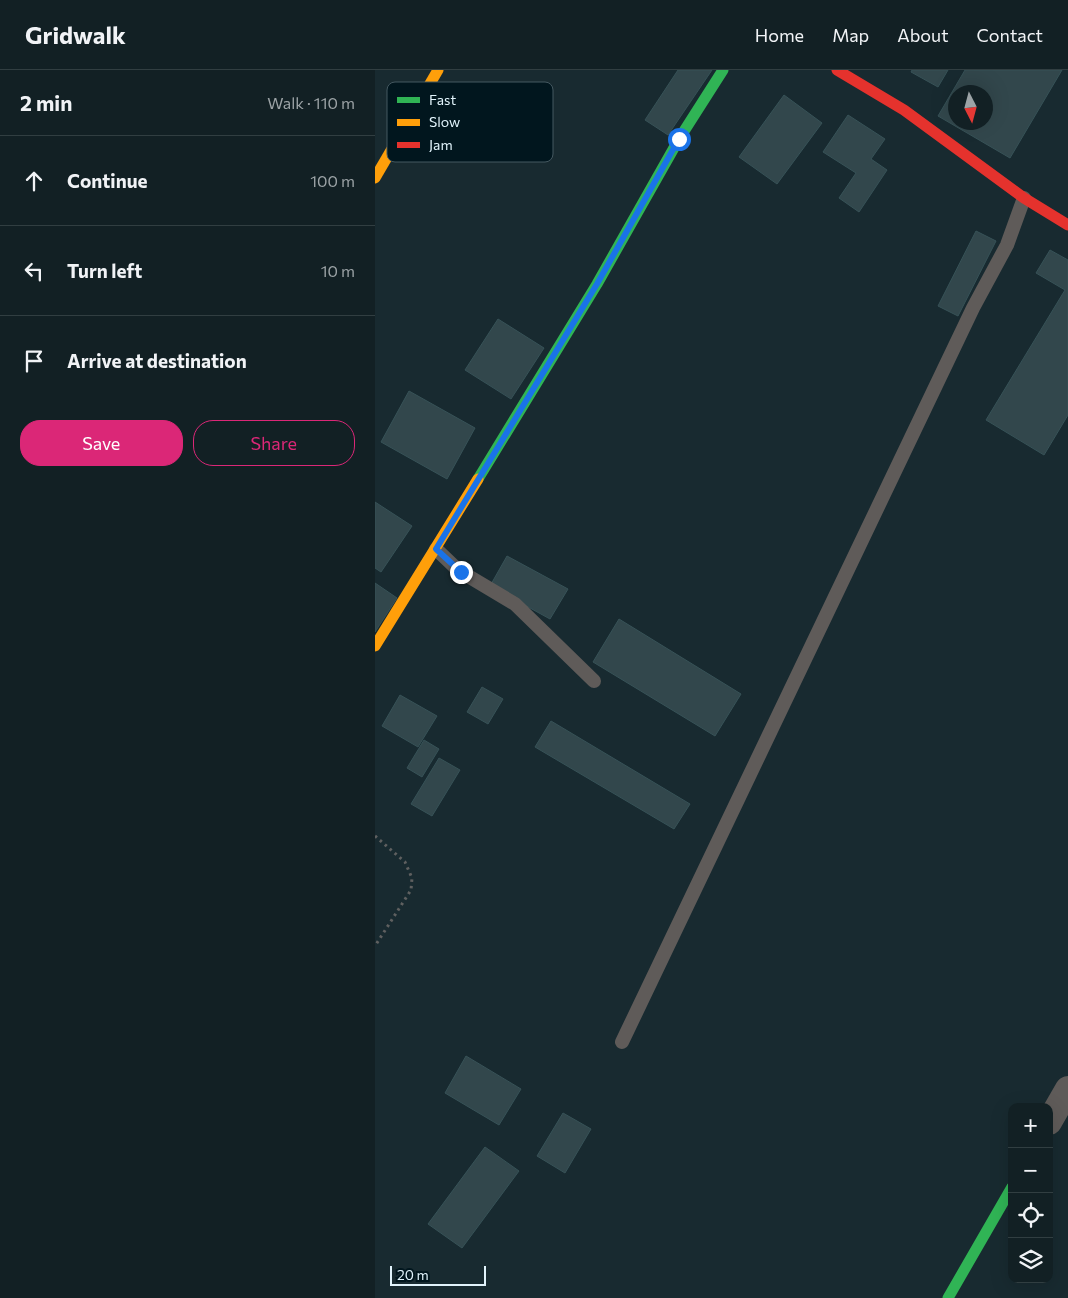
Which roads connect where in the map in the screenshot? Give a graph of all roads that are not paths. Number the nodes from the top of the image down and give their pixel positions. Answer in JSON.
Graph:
{"nodes":[{"id":1,"x":438,"y":70,"type":"edge"},
{"id":2,"x":723,"y":70,"type":"edge"},
{"id":3,"x":837,"y":70,"type":"edge"},
{"id":4,"x":431,"y":82,"type":"edge"},
{"id":5,"x":387,"y":157,"type":"edge"},
{"id":6,"x":375,"y":178,"type":"edge"},
{"id":7,"x":1024,"y":198,"type":"junction"},
{"id":8,"x":1068,"y":225,"type":"edge"},
{"id":9,"x":436,"y":549,"type":"junction"},
{"id":10,"x":375,"y":646,"type":"edge"},
{"id":11,"x":594,"y":681,"type":"dead end"},
{"id":12,"x":622,"y":1042,"type":"dead end"},
{"id":13,"x":1068,"y":1089,"type":"edge"},
{"id":14,"x":1053,"y":1115,"type":"edge"},
{"id":15,"x":1009,"y":1193,"type":"edge"},
{"id":16,"x":948,"y":1298,"type":"edge"}],
"edges":[{"from":1,"to":4,"type":"street"},
{"from":2,"to":9,"type":"street"},
{"from":3,"to":7,"type":"street"},
{"from":5,"to":6,"type":"street"},
{"from":7,"to":8,"type":"street"},
{"from":7,"to":12,"type":"lane"},
{"from":9,"to":10,"type":"street"},
{"from":9,"to":11,"type":"lane"},
{"from":13,"to":14,"type":"street"},
{"from":15,"to":16,"type":"street"}]}
